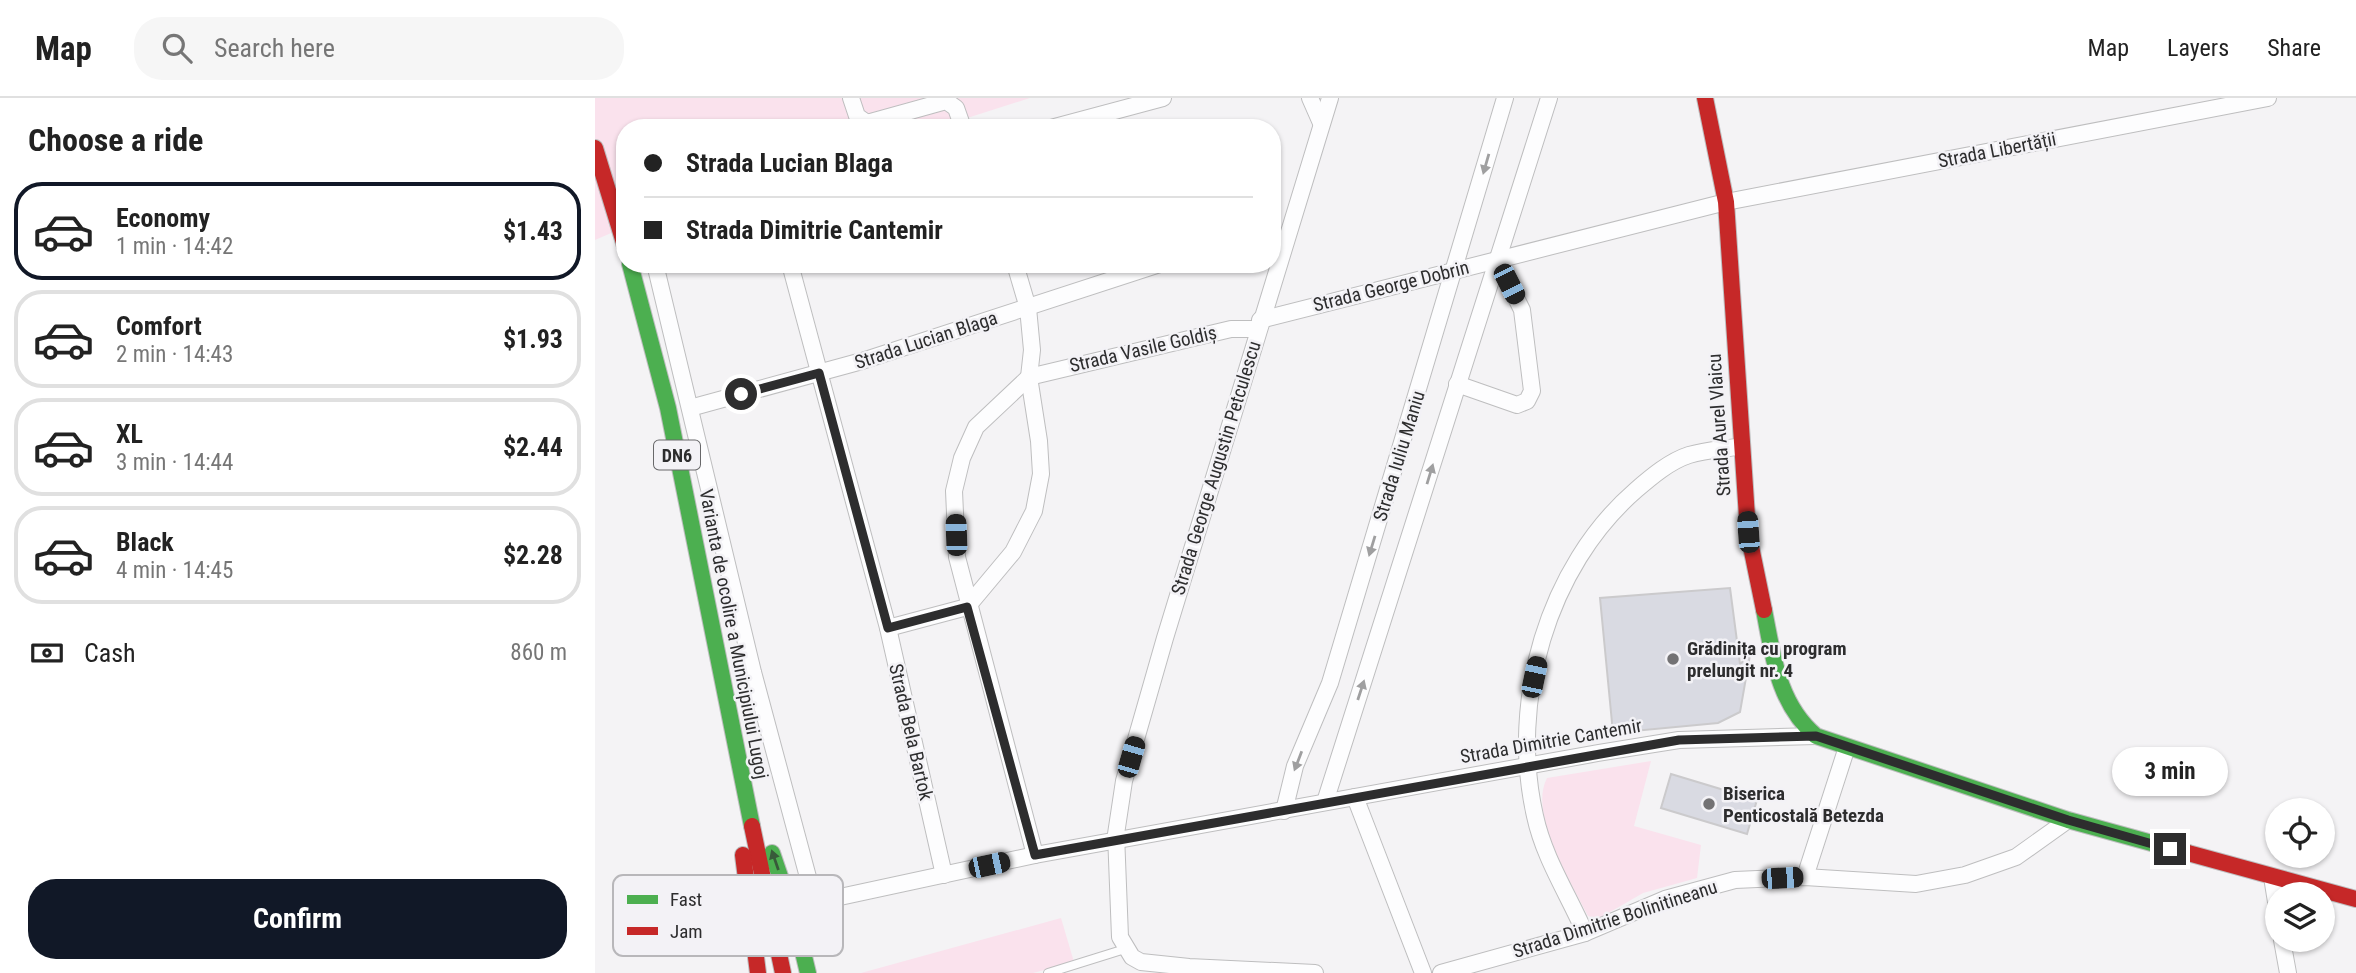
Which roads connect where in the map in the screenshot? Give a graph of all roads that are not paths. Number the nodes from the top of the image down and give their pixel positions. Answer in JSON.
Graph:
{"nodes":[{"id":1,"x":851,"y":98,"type":"edge"},
{"id":2,"x":1163,"y":98,"type":"edge"},
{"id":3,"x":1310,"y":98,"type":"edge"},
{"id":4,"x":1329,"y":98,"type":"edge"},
{"id":5,"x":1505,"y":98,"type":"edge"},
{"id":6,"x":1549,"y":98,"type":"edge"},
{"id":7,"x":1705,"y":98,"type":"edge"},
{"id":8,"x":2268,"y":98,"type":"edge"},
{"id":9,"x":861,"y":119,"type":"edge"},
{"id":10,"x":881,"y":119,"type":"edge"},
{"id":11,"x":960,"y":119,"type":"edge"},
{"id":12,"x":1085,"y":119,"type":"edge"},
{"id":13,"x":1321,"y":123,"type":"junction"},
{"id":14,"x":595,"y":148,"type":"edge"},
{"id":15,"x":1726,"y":202,"type":"junction"},
{"id":16,"x":616,"y":217,"type":"edge"},
{"id":17,"x":1281,"y":236,"type":"edge"},
{"id":18,"x":1497,"y":259,"type":"junction"},
{"id":19,"x":1456,"y":270,"type":"junction"},
{"id":20,"x":632,"y":273,"type":"edge"},
{"id":21,"x":657,"y":273,"type":"edge"},
{"id":22,"x":792,"y":273,"type":"edge"},
{"id":23,"x":1018,"y":273,"type":"edge"},
{"id":24,"x":1133,"y":273,"type":"edge"},
{"id":25,"x":1271,"y":273,"type":"edge"},
{"id":26,"x":1028,"y":308,"type":"junction"},
{"id":27,"x":1258,"y":324,"type":"junction"},
{"id":28,"x":819,"y":373,"type":"junction"},
{"id":29,"x":1029,"y":377,"type":"junction"},
{"id":30,"x":1457,"y":384,"type":"junction"},
{"id":31,"x":690,"y":408,"type":"junction"},
{"id":32,"x":1742,"y":446,"type":"junction"},
{"id":33,"x":967,"y":607,"type":"junction"},
{"id":34,"x":888,"y":628,"type":"junction"},
{"id":35,"x":714,"y":648,"type":"junction"},
{"id":36,"x":1816,"y":736,"type":"junction"},
{"id":37,"x":1847,"y":747,"type":"junction"},
{"id":38,"x":1528,"y":766,"type":"junction"},
{"id":39,"x":1355,"y":797,"type":"junction"},
{"id":40,"x":1325,"y":802,"type":"junction"},
{"id":41,"x":1284,"y":811,"type":"junction"},
{"id":42,"x":2068,"y":820,"type":"junction"},
{"id":43,"x":1117,"y":841,"type":"junction"},
{"id":44,"x":1035,"y":855,"type":"junction"},
{"id":45,"x":745,"y":875,"type":"edge"},
{"id":46,"x":762,"y":875,"type":"edge"},
{"id":47,"x":780,"y":875,"type":"edge"},
{"id":48,"x":807,"y":875,"type":"edge"},
{"id":49,"x":944,"y":875,"type":"junction"},
{"id":50,"x":1805,"y":877,"type":"junction"},
{"id":51,"x":2272,"y":877,"type":"junction"},
{"id":52,"x":2273,"y":882,"type":"edge"},
{"id":53,"x":843,"y":896,"type":"edge"},
{"id":54,"x":2356,"y":899,"type":"edge"},
{"id":55,"x":1585,"y":933,"type":"junction"},
{"id":56,"x":1125,"y":949,"type":"junction"},
{"id":57,"x":2284,"y":952,"type":"edge"},
{"id":58,"x":1048,"y":973,"type":"edge"},
{"id":59,"x":1315,"y":973,"type":"edge"},
{"id":60,"x":1423,"y":973,"type":"edge"},
{"id":61,"x":1441,"y":973,"type":"edge"},
{"id":62,"x":2288,"y":973,"type":"edge"}],
"edges":[{"from":1,"to":9,"type":"street"},
{"from":2,"to":12,"type":"street"},
{"from":3,"to":13,"type":"street"},
{"from":4,"to":13,"type":"street","name":"Strada George Augustin Petculescu"},
{"from":5,"to":19,"type":"street","name":"Strada Iuliu Maniu","one_way":true},
{"from":6,"to":18,"type":"street","name":"Strada Iuliu Maniu"},
{"from":7,"to":15,"type":"main road","name":"Strada Aurel Vlaicu"},
{"from":8,"to":15,"type":"street","name":"Strada Libertății"},
{"from":10,"to":11,"type":"street"},
{"from":13,"to":17,"type":"street","name":"Strada George Augustin Petculescu"},
{"from":14,"to":16,"type":"main road"},
{"from":15,"to":18,"type":"street","name":"Strada George Dobrin"},
{"from":15,"to":32,"type":"main road","name":"Strada Aurel Vlaicu"},
{"from":18,"to":19,"type":"street","name":"Strada George Dobrin"},
{"from":18,"to":30,"type":"street","name":"Strada Iuliu Maniu"},
{"from":18,"to":30,"type":"street"},
{"from":19,"to":27,"type":"street","name":"Strada George Dobrin"},
{"from":19,"to":41,"type":"street","name":"Strada Iuliu Maniu","one_way":true},
{"from":20,"to":35,"type":"main road","name":"Varianta de ocolire a Municipiului Lugoj","number":"DN6"},
{"from":21,"to":31,"type":"street"},
{"from":22,"to":28,"type":"street","name":"Strada Bela Bartok"},
{"from":23,"to":26,"type":"street"},
{"from":24,"to":26,"type":"street","name":"Strada Lucian Blaga"},
{"from":25,"to":27,"type":"street","name":"Strada George Augustin Petculescu"},
{"from":26,"to":28,"type":"street","name":"Strada Lucian Blaga"},
{"from":26,"to":29,"type":"street"},
{"from":27,"to":29,"type":"street","name":"Strada Vasile Goldiș"},
{"from":27,"to":43,"type":"street","name":"Strada George Augustin Petculescu"},
{"from":28,"to":31,"type":"street","name":"Strada Lucian Blaga"},
{"from":28,"to":34,"type":"street","name":"Strada Bela Bartok"},
{"from":29,"to":33,"type":"street"},
{"from":29,"to":33,"type":"street"},
{"from":40,"to":30,"type":"street","name":"Strada Iuliu Maniu","one_way":true},
{"from":31,"to":48,"type":"street","name":"Strada Dimitrie Cantemir"},
{"from":32,"to":36,"type":"main road","name":"Strada Aurel Vlaicu"},
{"from":32,"to":38,"type":"street"},
{"from":33,"to":34,"type":"street"},
{"from":33,"to":44,"type":"street"},
{"from":34,"to":49,"type":"street","name":"Strada Bela Bartok"},
{"from":35,"to":45,"type":"main road","number":"DN6"},
{"from":35,"to":46,"type":"main road","name":"Varianta de ocolire a Municipiului Lugoj","number":"DN6"},
{"from":47,"to":35,"type":"main road","number":"DN6","one_way":true},
{"from":36,"to":37,"type":"main road","name":"Strada Dimitrie Cantemir"},
{"from":36,"to":38,"type":"street","name":"Strada Dimitrie Cantemir"},
{"from":37,"to":42,"type":"main road","name":"Strada Dimitrie Cantemir"},
{"from":37,"to":50,"type":"street"},
{"from":38,"to":39,"type":"street","name":"Strada Dimitrie Cantemir"},
{"from":38,"to":55,"type":"street"},
{"from":39,"to":40,"type":"street","name":"Strada Dimitrie Cantemir"},
{"from":39,"to":60,"type":"street"},
{"from":40,"to":41,"type":"street","name":"Strada Dimitrie Cantemir"},
{"from":41,"to":43,"type":"street","name":"Strada Dimitrie Cantemir"},
{"from":42,"to":50,"type":"street","name":"Strada Dimitrie Bolinitineanu"},
{"from":42,"to":51,"type":"main road","name":"Strada Dimitrie Cantemir"},
{"from":43,"to":44,"type":"street","name":"Strada Dimitrie Cantemir"},
{"from":43,"to":56,"type":"street"},
{"from":44,"to":49,"type":"street","name":"Strada Dimitrie Cantemir"},
{"from":49,"to":53,"type":"street","name":"Strada Dimitrie Cantemir"},
{"from":50,"to":55,"type":"street","name":"Strada Dimitrie Bolinitineanu"},
{"from":51,"to":52,"type":"street"},
{"from":51,"to":54,"type":"main road","name":"Strada Dimitrie Cantemir"},
{"from":55,"to":61,"type":"street","name":"Strada Dimitrie Bolinitineanu"},
{"from":56,"to":58,"type":"lane"},
{"from":56,"to":59,"type":"street"},
{"from":57,"to":62,"type":"street"}]}
